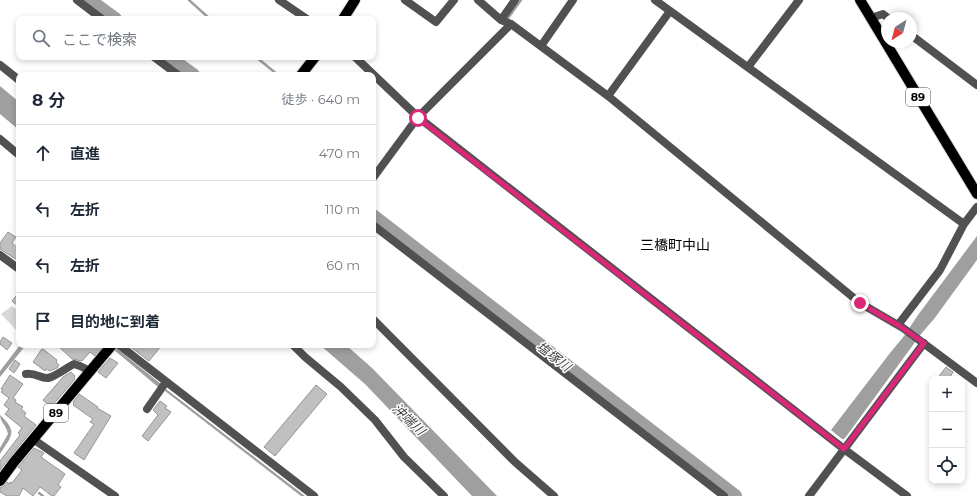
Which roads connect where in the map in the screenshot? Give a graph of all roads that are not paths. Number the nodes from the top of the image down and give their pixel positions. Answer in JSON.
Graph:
{"nodes":[{"id":1,"x":76,"y":0,"type":"edge"},
{"id":2,"x":279,"y":0,"type":"edge"},
{"id":3,"x":355,"y":0,"type":"edge"},
{"id":4,"x":405,"y":0,"type":"edge"},
{"id":5,"x":454,"y":0,"type":"edge"},
{"id":6,"x":478,"y":0,"type":"edge"},
{"id":7,"x":515,"y":0,"type":"edge"},
{"id":8,"x":573,"y":0,"type":"edge"},
{"id":9,"x":655,"y":0,"type":"edge"},
{"id":10,"x":799,"y":0,"type":"edge"},
{"id":11,"x":860,"y":0,"type":"edge"},
{"id":12,"x":670,"y":11,"type":"junction"},
{"id":13,"x":881,"y":15,"type":"edge"},
{"id":14,"x":98,"y":16,"type":"edge"},
{"id":15,"x":303,"y":16,"type":"edge"},
{"id":16,"x":344,"y":16,"type":"edge"},
{"id":17,"x":871,"y":18,"type":"junction"},
{"id":18,"x":501,"y":20,"type":"junction"},
{"id":19,"x":511,"y":24,"type":"junction"},
{"id":20,"x":917,"y":40,"type":"edge"},
{"id":21,"x":540,"y":46,"type":"junction"},
{"id":22,"x":158,"y":60,"type":"edge"},
{"id":23,"x":313,"y":60,"type":"edge"},
{"id":24,"x":358,"y":60,"type":"edge"},
{"id":25,"x":0,"y":65,"type":"edge"},
{"id":26,"x":748,"y":67,"type":"junction"},
{"id":27,"x":174,"y":72,"type":"edge"},
{"id":28,"x":303,"y":72,"type":"edge"},
{"id":29,"x":370,"y":72,"type":"edge"},
{"id":30,"x":376,"y":77,"type":"edge"},
{"id":31,"x":16,"y":78,"type":"edge"},
{"id":32,"x":977,"y":85,"type":"edge"},
{"id":33,"x":608,"y":96,"type":"junction"},
{"id":34,"x":418,"y":118,"type":"junction"},
{"id":35,"x":0,"y":139,"type":"edge"},
{"id":36,"x":16,"y":152,"type":"edge"},
{"id":37,"x":376,"y":174,"type":"edge"},
{"id":38,"x":977,"y":194,"type":"edge"},
{"id":39,"x":977,"y":207,"type":"edge"},
{"id":40,"x":964,"y":224,"type":"junction"},
{"id":41,"x":376,"y":227,"type":"edge"},
{"id":42,"x":1,"y":259,"type":"edge"},
{"id":43,"x":16,"y":267,"type":"edge"},
{"id":44,"x":376,"y":322,"type":"edge"},
{"id":45,"x":901,"y":326,"type":"junction"},
{"id":46,"x":921,"y":341,"type":"junction"},
{"id":47,"x":109,"y":348,"type":"edge"},
{"id":48,"x":123,"y":348,"type":"edge"},
{"id":49,"x":296,"y":348,"type":"edge"},
{"id":50,"x":90,"y":371,"type":"junction"},
{"id":51,"x":26,"y":374,"type":"dead end"},
{"id":52,"x":166,"y":382,"type":"junction"},
{"id":53,"x":977,"y":383,"type":"edge"},
{"id":54,"x":147,"y":409,"type":"dead end"},
{"id":55,"x":33,"y":440,"type":"junction"},
{"id":56,"x":844,"y":449,"type":"junction"},
{"id":57,"x":0,"y":481,"type":"edge"},
{"id":58,"x":114,"y":496,"type":"edge"},
{"id":59,"x":314,"y":496,"type":"edge"},
{"id":60,"x":444,"y":496,"type":"edge"},
{"id":61,"x":554,"y":496,"type":"edge"},
{"id":62,"x":724,"y":496,"type":"edge"},
{"id":63,"x":809,"y":496,"type":"edge"},
{"id":64,"x":907,"y":496,"type":"edge"}],
"edges":[{"from":1,"to":14,"type":"street"},
{"from":2,"to":15,"type":"street"},
{"from":3,"to":16,"type":"main road"},
{"from":4,"to":5,"type":"street"},
{"from":6,"to":18,"type":"street"},
{"from":7,"to":18,"type":"street"},
{"from":8,"to":21,"type":"street"},
{"from":9,"to":12,"type":"street"},
{"from":10,"to":26,"type":"street"},
{"from":11,"to":17,"type":"main road","number":"89"},
{"from":12,"to":26,"type":"street"},
{"from":12,"to":33,"type":"street"},
{"from":13,"to":17,"type":"street"},
{"from":17,"to":38,"type":"main road","number":"89"},
{"from":18,"to":19,"type":"street"},
{"from":19,"to":21,"type":"street"},
{"from":19,"to":34,"type":"street"},
{"from":20,"to":32,"type":"street"},
{"from":21,"to":33,"type":"street"},
{"from":22,"to":27,"type":"street"},
{"from":23,"to":28,"type":"main road"},
{"from":24,"to":29,"type":"street"},
{"from":25,"to":31,"type":"street"},
{"from":26,"to":40,"type":"street"},
{"from":30,"to":34,"type":"street"},
{"from":33,"to":45,"type":"street"},
{"from":34,"to":37,"type":"street"},
{"from":34,"to":56,"type":"street"},
{"from":35,"to":36,"type":"street"},
{"from":39,"to":40,"type":"street"},
{"from":40,"to":45,"type":"street"},
{"from":41,"to":62,"type":"street"},
{"from":42,"to":43,"type":"street"},
{"from":44,"to":61,"type":"street"},
{"from":45,"to":46,"type":"street"},
{"from":46,"to":53,"type":"street"},
{"from":46,"to":56,"type":"street"},
{"from":47,"to":50,"type":"main road","number":"89"},
{"from":48,"to":52,"type":"street"},
{"from":49,"to":60,"type":"street"},
{"from":50,"to":51,"type":"street"},
{"from":50,"to":55,"type":"main road","number":"89"},
{"from":52,"to":54,"type":"street"},
{"from":52,"to":59,"type":"street"},
{"from":55,"to":57,"type":"main road","number":"89"},
{"from":55,"to":58,"type":"street"},
{"from":56,"to":63,"type":"street"},
{"from":56,"to":64,"type":"street"}]}
